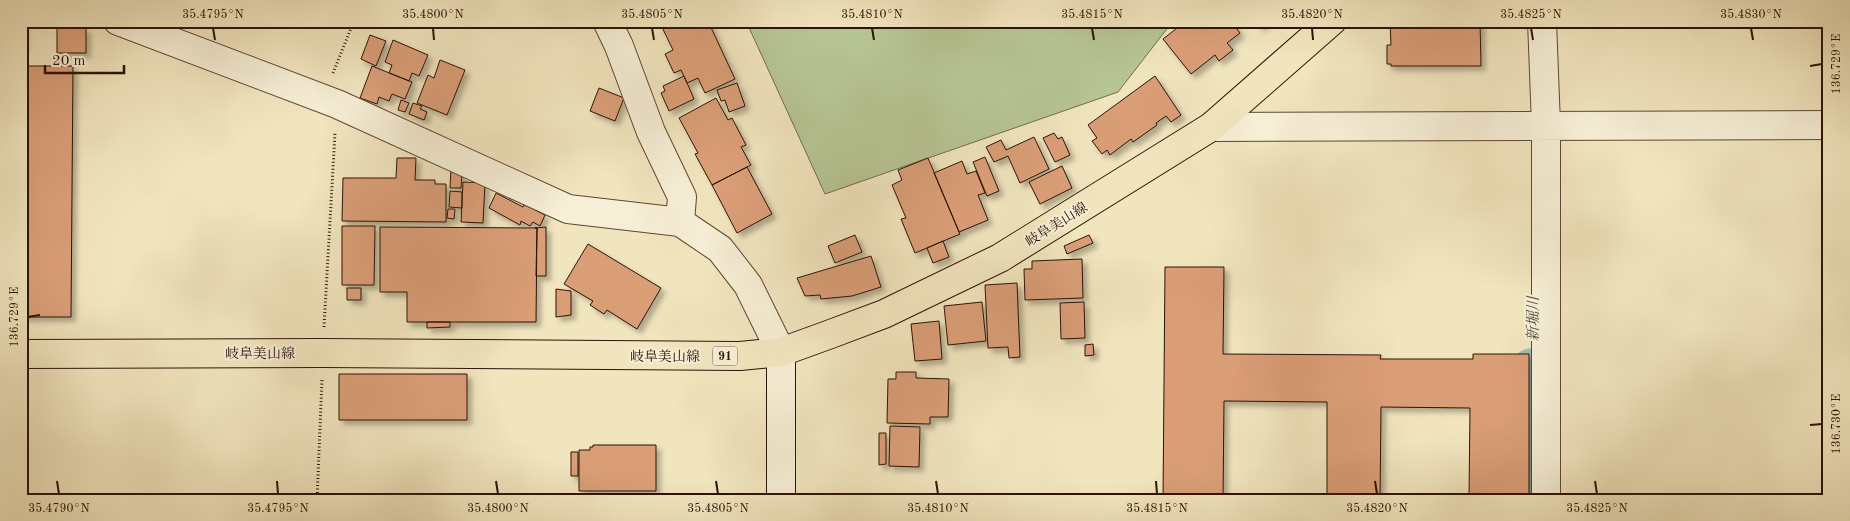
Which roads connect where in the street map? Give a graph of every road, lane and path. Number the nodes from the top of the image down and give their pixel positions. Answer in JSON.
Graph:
{"nodes":[{"id":1,"x":118,"y":21,"type":"edge"},
{"id":2,"x":354,"y":21,"type":"edge"},
{"id":3,"x":607,"y":21,"type":"edge"},
{"id":4,"x":1332,"y":21,"type":"edge"},
{"id":5,"x":1542,"y":21,"type":"edge"},
{"id":6,"x":329,"y":102,"type":"junction"},
{"id":7,"x":1546,"y":125,"type":"junction"},
{"id":8,"x":1829,"y":125,"type":"edge"},
{"id":9,"x":1210,"y":127,"type":"junction"},
{"id":10,"x":680,"y":222,"type":"junction"},
{"id":11,"x":781,"y":352,"type":"junction"},
{"id":12,"x":322,"y":353,"type":"junction"},
{"id":13,"x":21,"y":354,"type":"edge"},
{"id":14,"x":317,"y":500,"type":"edge"},
{"id":15,"x":781,"y":500,"type":"edge"},
{"id":16,"x":1546,"y":500,"type":"edge"}],
"edges":[{"from":1,"to":6,"type":"street"},
{"from":2,"to":6,"type":"path"},
{"from":3,"to":10,"type":"street"},
{"from":4,"to":9,"type":"main road","name":"岐阜美山線","number":"91"},
{"from":5,"to":7,"type":"street"},
{"from":6,"to":10,"type":"street"},
{"from":6,"to":12,"type":"path"},
{"from":7,"to":8,"type":"street"},
{"from":7,"to":9,"type":"street"},
{"from":7,"to":16,"type":"street"},
{"from":9,"to":11,"type":"main road","name":"岐阜美山線","number":"91"},
{"from":10,"to":11,"type":"street"},
{"from":11,"to":12,"type":"main road","name":"岐阜美山線","number":"91"},
{"from":11,"to":15,"type":"street"},
{"from":12,"to":13,"type":"main road","name":"岐阜美山線","number":"91"},
{"from":12,"to":14,"type":"path"}]}
